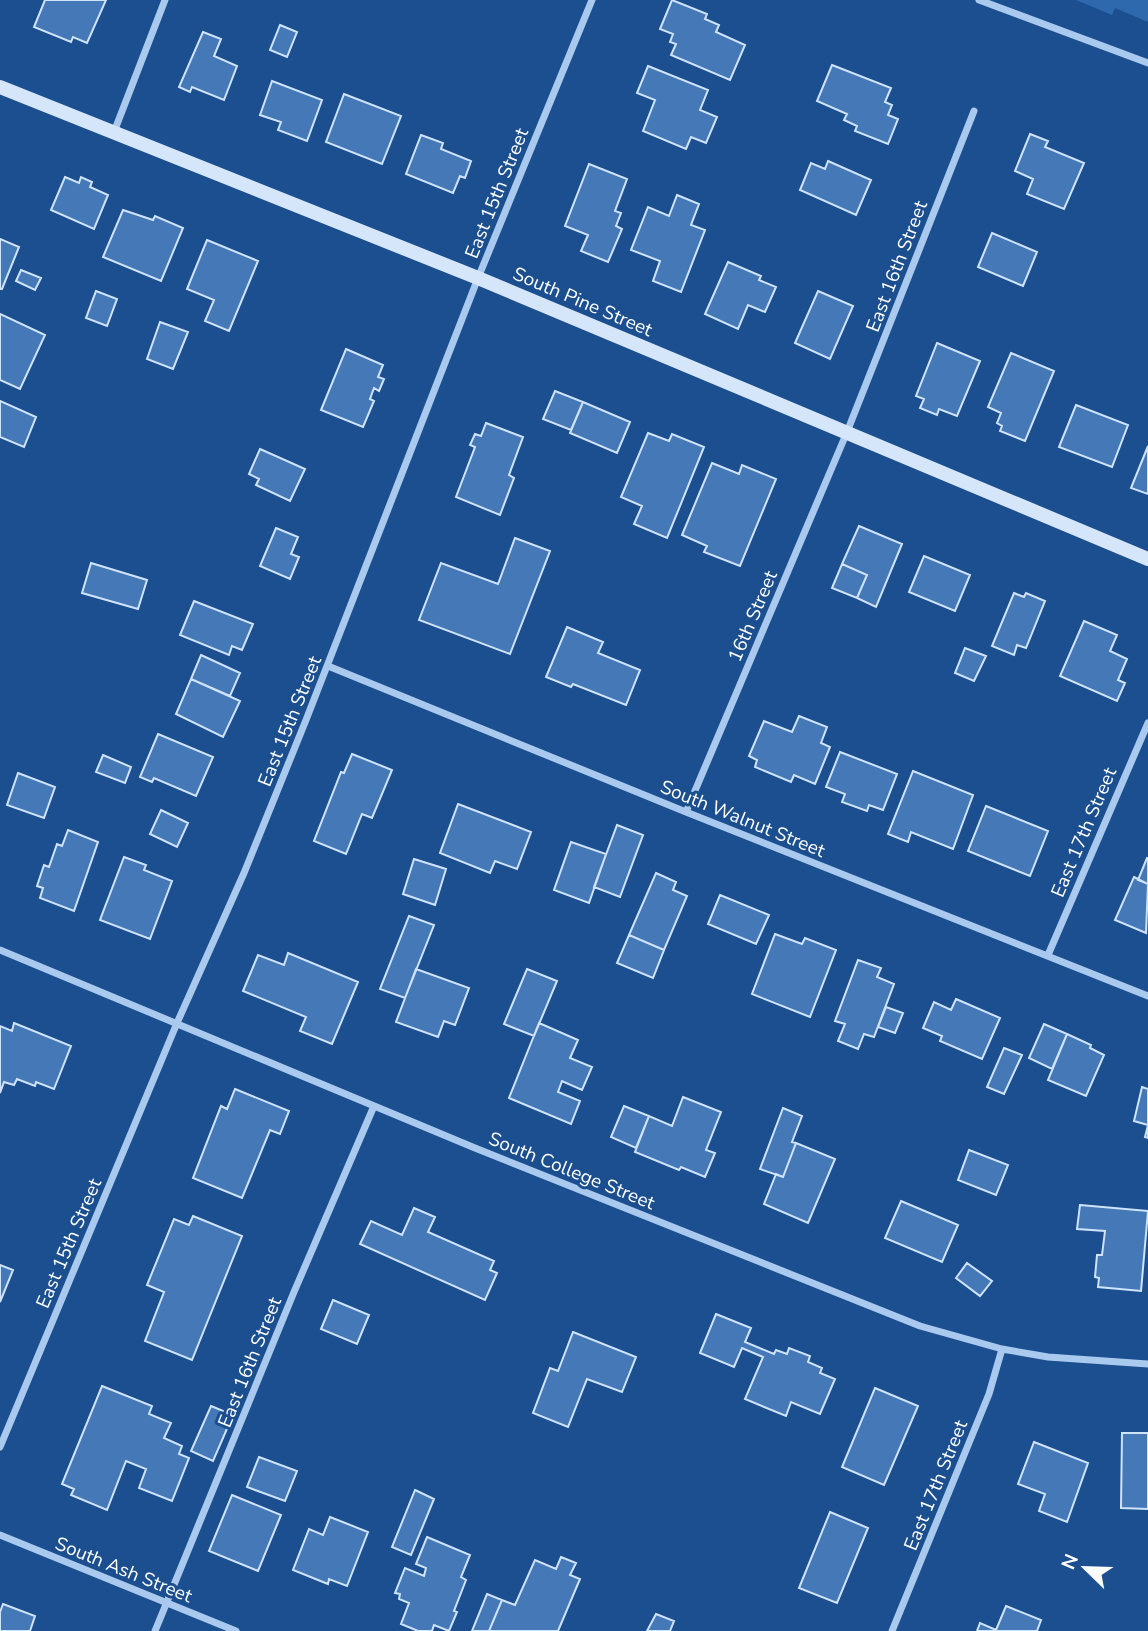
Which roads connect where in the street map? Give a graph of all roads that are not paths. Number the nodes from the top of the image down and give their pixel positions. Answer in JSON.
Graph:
{"nodes":[{"id":1,"x":165,"y":0,"type":"edge"},
{"id":2,"x":592,"y":0,"type":"edge"},
{"id":3,"x":979,"y":0,"type":"edge"},
{"id":4,"x":1148,"y":63,"type":"edge"},
{"id":5,"x":0,"y":87,"type":"edge"},
{"id":6,"x":974,"y":111,"type":"dead end"},
{"id":7,"x":114,"y":132,"type":"junction"},
{"id":8,"x":478,"y":278,"type":"junction"},
{"id":9,"x":848,"y":432,"type":"junction"},
{"id":10,"x":1148,"y":558,"type":"edge"},
{"id":11,"x":328,"y":666,"type":"junction"},
{"id":12,"x":1148,"y":723,"type":"edge"},
{"id":13,"x":686,"y":812,"type":"junction"},
{"id":14,"x":0,"y":950,"type":"edge"},
{"id":15,"x":1048,"y":955,"type":"junction"},
{"id":16,"x":1148,"y":996,"type":"edge"},
{"id":17,"x":177,"y":1023,"type":"junction"},
{"id":18,"x":374,"y":1106,"type":"junction"},
{"id":19,"x":1002,"y":1349,"type":"junction"},
{"id":20,"x":1148,"y":1364,"type":"edge"},
{"id":21,"x":0,"y":1447,"type":"edge"},
{"id":22,"x":0,"y":1535,"type":"edge"},
{"id":23,"x":166,"y":1603,"type":"junction"},
{"id":24,"x":155,"y":1631,"type":"edge"},
{"id":25,"x":236,"y":1631,"type":"edge"},
{"id":26,"x":892,"y":1631,"type":"edge"}],
"edges":[{"from":1,"to":7,"type":"street"},
{"from":2,"to":8,"type":"street","name":"East 15th Street"},
{"from":3,"to":4,"type":"street"},
{"from":5,"to":7,"type":"street","name":"South Pine Street"},
{"from":6,"to":9,"type":"street","name":"East 16th Street"},
{"from":7,"to":8,"type":"street","name":"South Pine Street"},
{"from":8,"to":9,"type":"street","name":"South Pine Street"},
{"from":8,"to":11,"type":"street","name":"East 15th Street"},
{"from":9,"to":10,"type":"street","name":"South Pine Street"},
{"from":9,"to":13,"type":"street","name":"16th Street"},
{"from":11,"to":13,"type":"street","name":"South Walnut Street"},
{"from":11,"to":17,"type":"street","name":"East 15th Street"},
{"from":12,"to":15,"type":"street","name":"East 17th Street"},
{"from":13,"to":15,"type":"street","name":"South Walnut Street"},
{"from":14,"to":17,"type":"street","name":"South College Street"},
{"from":15,"to":16,"type":"street","name":"South Walnut Street"},
{"from":17,"to":18,"type":"street","name":"South College Street"},
{"from":17,"to":21,"type":"street","name":"East 15th Street"},
{"from":18,"to":19,"type":"street","name":"South College Street"},
{"from":18,"to":23,"type":"street","name":"East 16th Street"},
{"from":19,"to":20,"type":"street","name":"South College Street"},
{"from":19,"to":26,"type":"street","name":"East 17th Street"},
{"from":22,"to":23,"type":"street","name":"South Ash Street"},
{"from":23,"to":24,"type":"street","name":"East 16th Street"},
{"from":23,"to":25,"type":"street","name":"South Ash Street"}]}
